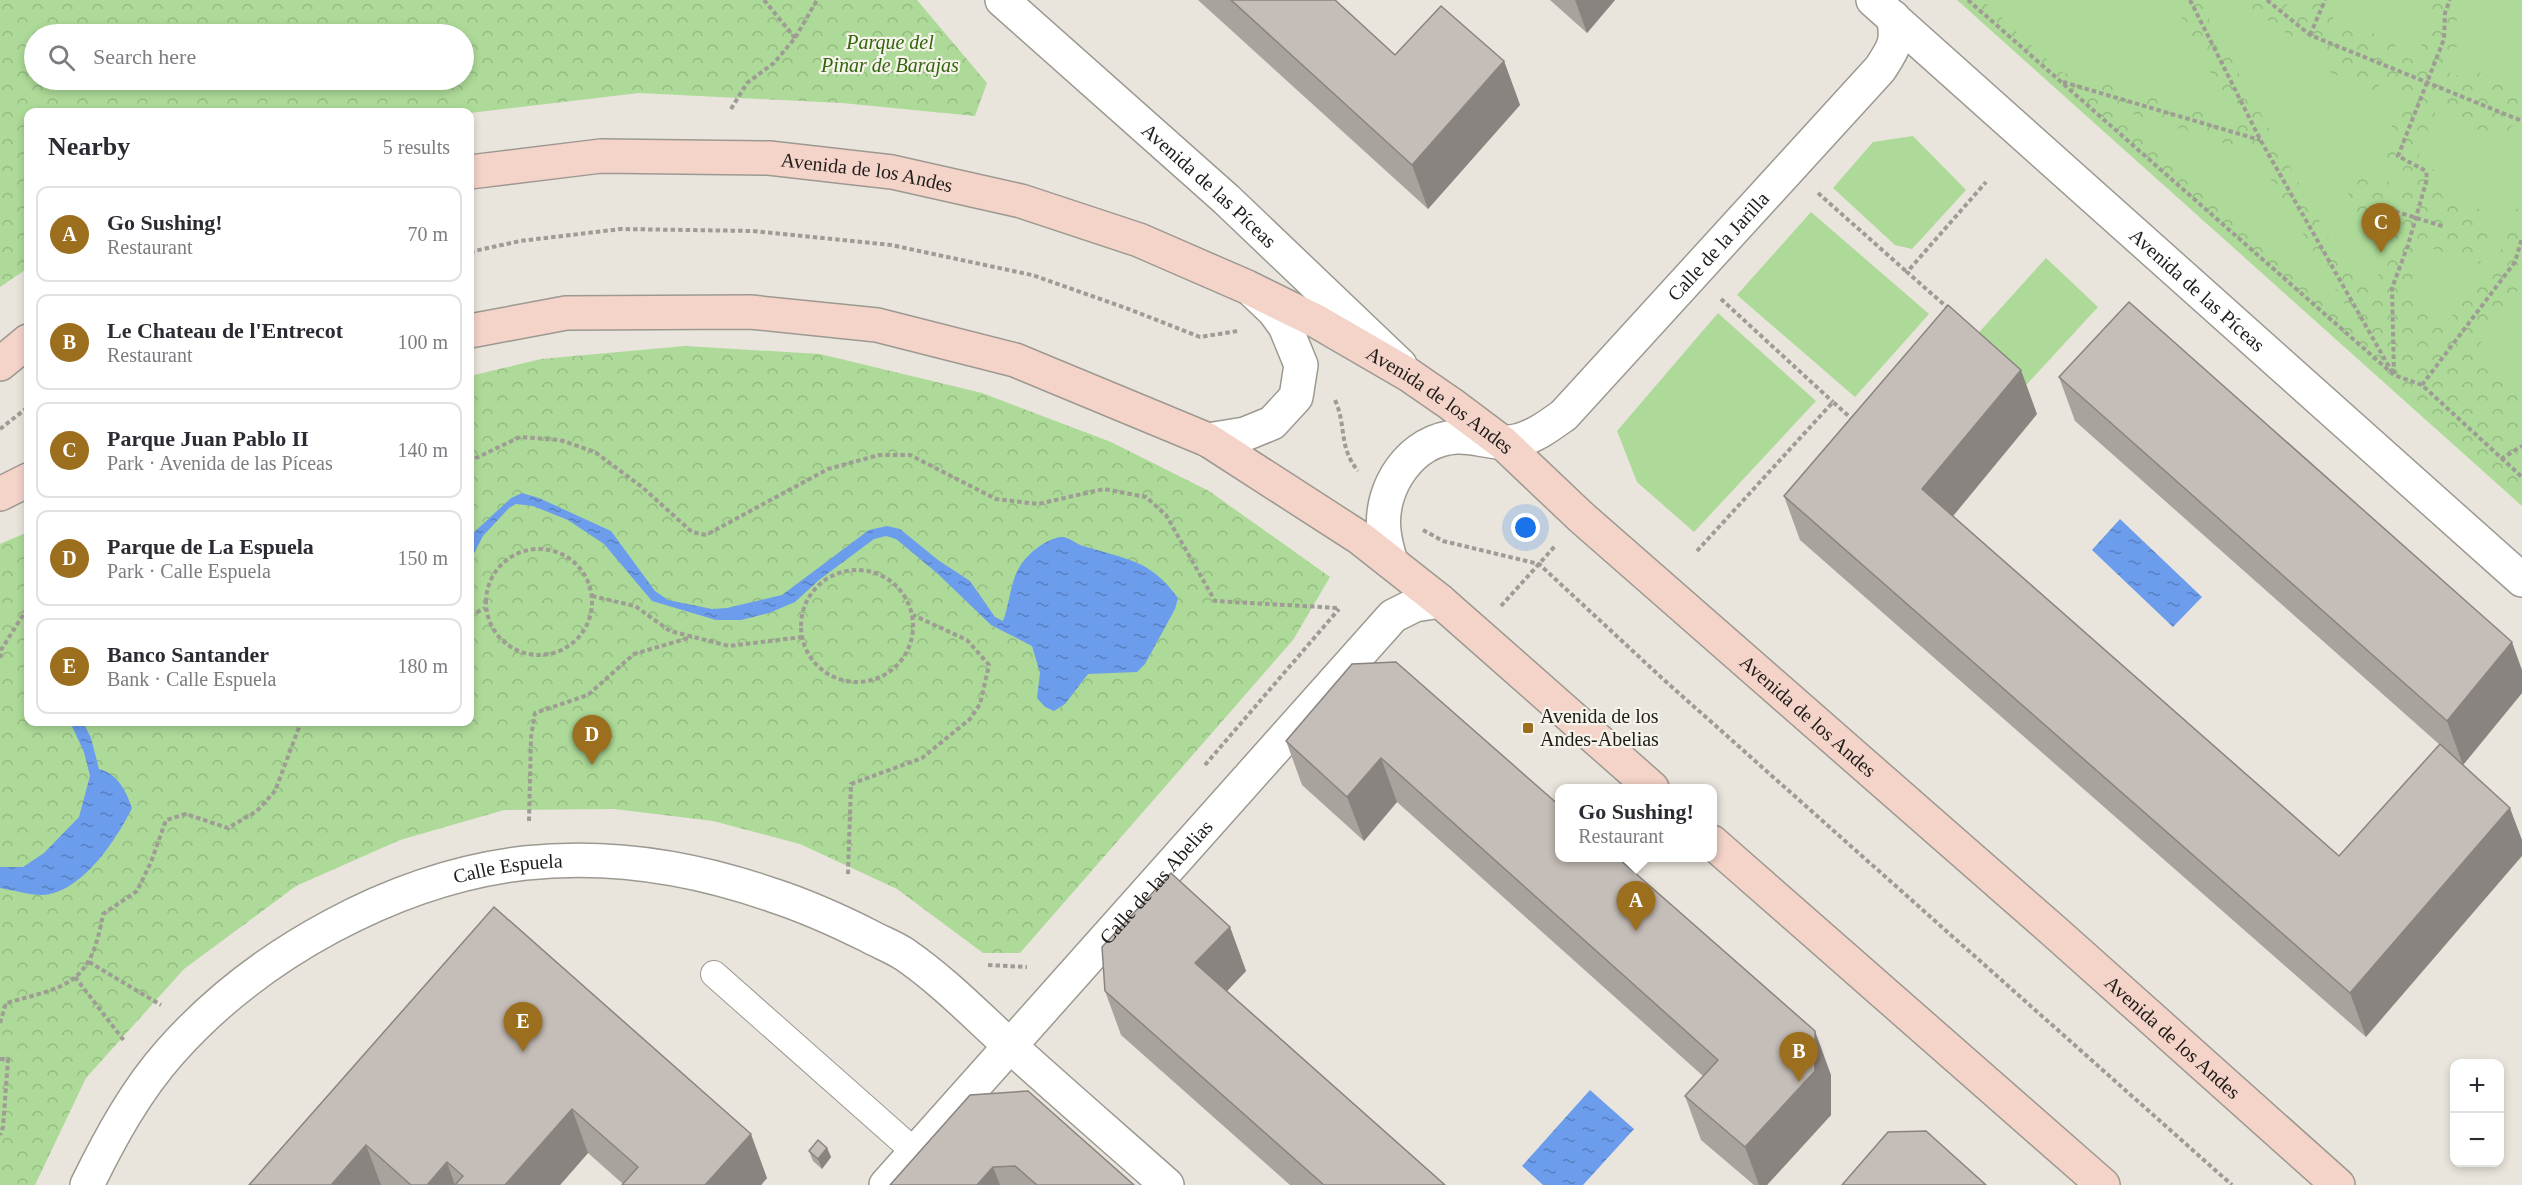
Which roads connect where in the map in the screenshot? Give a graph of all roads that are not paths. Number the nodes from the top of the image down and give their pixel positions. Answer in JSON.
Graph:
{"nodes":[{"id":1,"x":1002,"y":0,"type":"edge"},
{"id":2,"x":1883,"y":8,"type":"edge"},
{"id":3,"x":474,"y":172,"type":"edge"},
{"id":4,"x":1247,"y":287,"type":"junction"},
{"id":5,"x":474,"y":330,"type":"edge"},
{"id":6,"x":24,"y":344,"type":"edge"},
{"id":7,"x":0,"y":364,"type":"edge"},
{"id":8,"x":1409,"y":375,"type":"junction"},
{"id":9,"x":1208,"y":440,"type":"junction"},
{"id":10,"x":1503,"y":443,"type":"junction"},
{"id":11,"x":24,"y":482,"type":"edge"},
{"id":12,"x":0,"y":494,"type":"edge"},
{"id":13,"x":1391,"y":562,"type":"junction"},
{"id":14,"x":2522,"y":580,"type":"edge"},
{"id":15,"x":1440,"y":601,"type":"junction"},
{"id":16,"x":1646,"y":784,"type":"edge"},
{"id":17,"x":1717,"y":846,"type":"edge"},
{"id":18,"x":714,"y":974,"type":"dead end"},
{"id":19,"x":1009,"y":1045,"type":"junction"},
{"id":20,"x":915,"y":1152,"type":"junction"},
{"id":21,"x":87,"y":1185,"type":"edge"},
{"id":22,"x":886,"y":1185,"type":"edge"},
{"id":23,"x":1167,"y":1185,"type":"edge"},
{"id":24,"x":2103,"y":1185,"type":"edge"},
{"id":25,"x":2338,"y":1185,"type":"edge"}],
"edges":[{"from":1,"to":8,"type":"street","name":"Avenida de las Píceas"},
{"from":2,"to":10,"type":"street","name":"Calle de la Jarilla"},
{"from":2,"to":14,"type":"street","name":"Avenida de las Píceas"},
{"from":3,"to":4,"type":"main road","name":"Avenida de los Andes"},
{"from":4,"to":8,"type":"main road","name":"Avenida de los Andes"},
{"from":4,"to":9,"type":"street","name":"Avenida de los Andes"},
{"from":5,"to":9,"type":"main road"},
{"from":6,"to":7,"type":"main road"},
{"from":8,"to":10,"type":"main road","name":"Avenida de los Andes"},
{"from":9,"to":13,"type":"main road"},
{"from":10,"to":13,"type":"street"},
{"from":10,"to":25,"type":"main road","name":"Avenida de los Andes"},
{"from":11,"to":12,"type":"main road"},
{"from":13,"to":15,"type":"main road"},
{"from":15,"to":16,"type":"main road"},
{"from":15,"to":19,"type":"street","name":"Calle de las Abelias"},
{"from":17,"to":24,"type":"main road"},
{"from":18,"to":20,"type":"lane"},
{"from":19,"to":20,"type":"street","name":"Calle de las Abelias"},
{"from":19,"to":21,"type":"street","name":"Calle Espuela"},
{"from":19,"to":23,"type":"street","name":"Calle Espuela"},
{"from":20,"to":22,"type":"street","name":"Calle de las Abelias"}]}
